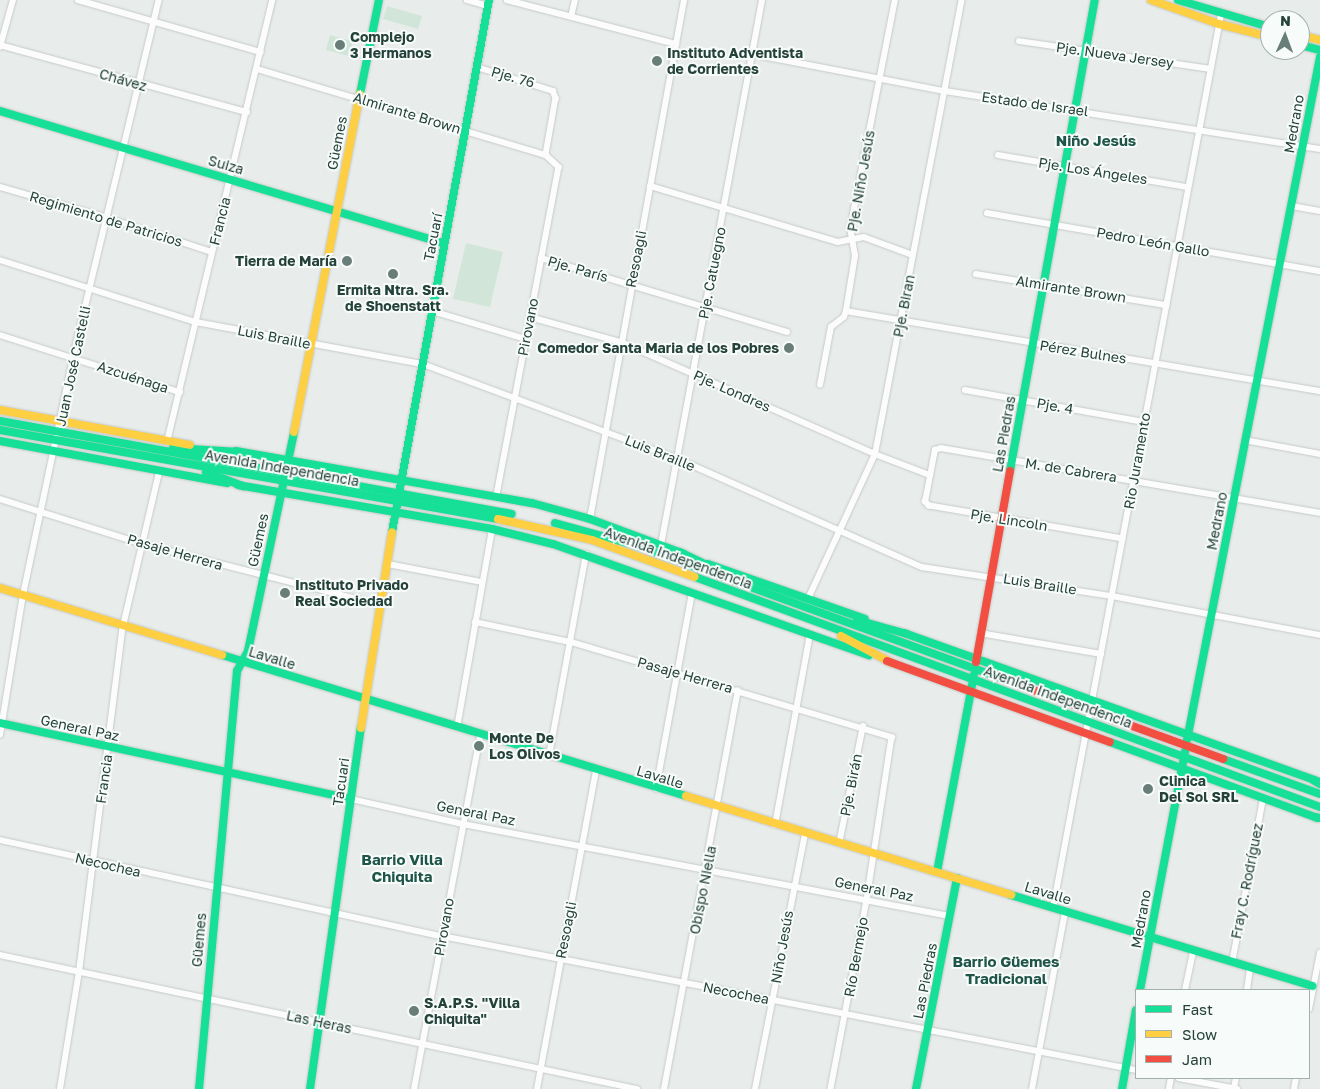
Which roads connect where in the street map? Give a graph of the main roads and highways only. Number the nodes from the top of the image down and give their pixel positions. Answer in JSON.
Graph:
{"nodes":[{"id":1,"x":379,"y":0,"type":"edge"},
{"id":2,"x":1095,"y":0,"type":"edge"},
{"id":3,"x":1151,"y":0,"type":"edge"},
{"id":4,"x":1182,"y":1,"type":"edge"},
{"id":5,"x":488,"y":3,"type":"edge"},
{"id":6,"x":1260,"y":24,"type":"edge"},
{"id":7,"x":1260,"y":34,"type":"edge"},
{"id":8,"x":1320,"y":57,"type":"edge"},
{"id":9,"x":0,"y":111,"type":"edge"},
{"id":10,"x":336,"y":211,"type":"junction"},
{"id":11,"x":444,"y":243,"type":"junction"},
{"id":12,"x":0,"y":410,"type":"edge"},
{"id":13,"x":0,"y":421,"type":"edge"},
{"id":14,"x":0,"y":430,"type":"edge"},
{"id":15,"x":0,"y":441,"type":"edge"},
{"id":16,"x":136,"y":445,"type":"junction"},
{"id":17,"x":240,"y":452,"type":"junction"},
{"id":18,"x":155,"y":458,"type":"junction"},
{"id":19,"x":287,"y":460,"type":"junction"},
{"id":20,"x":284,"y":477,"type":"junction"},
{"id":21,"x":401,"y":478,"type":"junction"},
{"id":22,"x":243,"y":486,"type":"junction"},
{"id":23,"x":280,"y":493,"type":"junction"},
{"id":24,"x":399,"y":497,"type":"junction"},
{"id":25,"x":396,"y":513,"type":"junction"},
{"id":26,"x":680,"y":552,"type":"junction"},
{"id":27,"x":745,"y":586,"type":"junction"},
{"id":28,"x":0,"y":588,"type":"edge"},
{"id":29,"x":805,"y":602,"type":"junction"},
{"id":30,"x":802,"y":616,"type":"junction"},
{"id":31,"x":976,"y":659,"type":"junction"},
{"id":32,"x":242,"y":662,"type":"junction"},
{"id":33,"x":892,"y":663,"type":"junction"},
{"id":34,"x":975,"y":670,"type":"junction"},
{"id":35,"x":973,"y":680,"type":"junction"},
{"id":36,"x":971,"y":693,"type":"junction"},
{"id":37,"x":365,"y":700,"type":"junction"},
{"id":38,"x":1091,"y":717,"type":"junction"},
{"id":39,"x":1,"y":723,"type":"edge"},
{"id":40,"x":1188,"y":735,"type":"junction"},
{"id":41,"x":1186,"y":748,"type":"junction"},
{"id":42,"x":1184,"y":757,"type":"junction"},
{"id":43,"x":1181,"y":768,"type":"junction"},
{"id":44,"x":226,"y":772,"type":"junction"},
{"id":45,"x":1318,"y":782,"type":"edge"},
{"id":46,"x":1320,"y":794,"type":"edge"},
{"id":47,"x":351,"y":800,"type":"junction"},
{"id":48,"x":1320,"y":807,"type":"edge"},
{"id":49,"x":1318,"y":818,"type":"edge"},
{"id":50,"x":936,"y":872,"type":"junction"},
{"id":51,"x":957,"y":878,"type":"junction"},
{"id":52,"x":1150,"y":937,"type":"junction"},
{"id":53,"x":1313,"y":986,"type":"road end"},
{"id":54,"x":1140,"y":989,"type":"edge"},
{"id":55,"x":1135,"y":1016,"type":"edge"},
{"id":56,"x":199,"y":1089,"type":"edge"},
{"id":57,"x":310,"y":1089,"type":"edge"},
{"id":58,"x":916,"y":1089,"type":"edge"},
{"id":59,"x":1122,"y":1089,"type":"edge"}],
"edges":[{"from":1,"to":10,"type":"main road","name":"Güemes"},
{"from":2,"to":31,"type":"main road","name":"Las Piedras"},
{"from":3,"to":7,"type":"main road"},
{"from":4,"to":6,"type":"main road"},
{"from":5,"to":11,"type":"main road","name":"Tacuarí"},
{"from":8,"to":40,"type":"main road","name":"Medrano"},
{"from":9,"to":10,"type":"main road","name":"Suiza"},
{"from":10,"to":11,"type":"main road","name":"Suiza"},
{"from":10,"to":19,"type":"main road","name":"Güemes"},
{"from":11,"to":21,"type":"main road","name":"Tacuarí"},
{"from":12,"to":17,"type":"main road","name":"Avenida Independencia"},
{"from":13,"to":16,"type":"main road","name":"Avenida Independencia"},
{"from":14,"to":18,"type":"main road","name":"Avenida Independencia"},
{"from":15,"to":22,"type":"main road","name":"Avenida Independencia"},
{"from":16,"to":17,"type":"main road"},
{"from":16,"to":20,"type":"main road","name":"Avenida Independencia"},
{"from":17,"to":19,"type":"main road","name":"Avenida Independencia"},
{"from":18,"to":20,"type":"main road","name":"Avenida Independencia"},
{"from":18,"to":22,"type":"main road"},
{"from":19,"to":20,"type":"main road","name":"Güemes"},
{"from":19,"to":21,"type":"main road","name":"Avenida Independencia"},
{"from":20,"to":23,"type":"main road","name":"Güemes"},
{"from":20,"to":24,"type":"main road","name":"Avenida Independencia"},
{"from":21,"to":24,"type":"main road","name":"Tacuari"},
{"from":21,"to":26,"type":"main road","name":"Avenida Independencia"},
{"from":22,"to":23,"type":"main road","name":"Avenida Independencia"},
{"from":23,"to":25,"type":"main road","name":"Avenida Independencia"},
{"from":23,"to":32,"type":"main road","name":"Güemes"},
{"from":24,"to":25,"type":"main road","name":"Tacuari"},
{"from":24,"to":27,"type":"main road","name":"Avenida Independencia"},
{"from":24,"to":30,"type":"main road","name":"Avenida Independencia"},
{"from":25,"to":33,"type":"main road","name":"Avenida Independencia"},
{"from":25,"to":37,"type":"main road","name":"Tacuari"},
{"from":26,"to":27,"type":"main road"},
{"from":26,"to":29,"type":"main road","name":"Avenida Independencia"},
{"from":27,"to":29,"type":"main road","name":"Avenida Independencia"},
{"from":28,"to":32,"type":"main road","name":"Lavalle"},
{"from":29,"to":31,"type":"main road","name":"Avenida Independencia"},
{"from":29,"to":34,"type":"main road","name":"Avenida Independencia"},
{"from":30,"to":33,"type":"main road"},
{"from":30,"to":35,"type":"main road","name":"Avenida Independencia"},
{"from":31,"to":34,"type":"main road","name":"Las Piedras"},
{"from":31,"to":40,"type":"main road","name":"Avenida Independencia"},
{"from":32,"to":37,"type":"main road","name":"Lavalle"},
{"from":32,"to":44,"type":"main road","name":"Güemes"},
{"from":33,"to":36,"type":"main road","name":"Avenida Independencia"},
{"from":34,"to":35,"type":"main road","name":"Las Piedras"},
{"from":34,"to":38,"type":"main road","name":"Avenida Independencia"},
{"from":35,"to":36,"type":"main road","name":"Las Piedras"},
{"from":35,"to":38,"type":"main road","name":"Avenida Independencia"},
{"from":36,"to":43,"type":"main road","name":"Avenida Independencia"},
{"from":36,"to":50,"type":"main road","name":"Las Piedras"},
{"from":37,"to":47,"type":"main road","name":"Tacuari"},
{"from":37,"to":50,"type":"main road","name":"Lavalle"},
{"from":38,"to":41,"type":"main road","name":"Avenida Independencia"},
{"from":38,"to":42,"type":"main road","name":"Avenida Independencia"},
{"from":39,"to":44,"type":"main road","name":"General Paz"},
{"from":40,"to":41,"type":"main road","name":"Medrano"},
{"from":40,"to":45,"type":"main road","name":"Avenida Independencia"},
{"from":41,"to":42,"type":"main road","name":"Medrano"},
{"from":41,"to":46,"type":"main road","name":"Avenida Independencia"},
{"from":42,"to":43,"type":"main road","name":"Medrano"},
{"from":42,"to":48,"type":"main road","name":"Avenida Independencia"},
{"from":43,"to":49,"type":"main road","name":"Avenida Independencia"},
{"from":43,"to":52,"type":"main road","name":"Medrano"},
{"from":44,"to":47,"type":"main road","name":"General Paz"},
{"from":44,"to":56,"type":"main road","name":"Güemes"},
{"from":47,"to":57,"type":"main road","name":"Tacuari"},
{"from":50,"to":51,"type":"main road","name":"Lavalle"},
{"from":51,"to":52,"type":"main road","name":"Lavalle"},
{"from":51,"to":58,"type":"main road","name":"Las Piedras"},
{"from":52,"to":53,"type":"main road","name":"Lavalle"},
{"from":52,"to":54,"type":"main road","name":"Medrano"},
{"from":55,"to":59,"type":"main road"}]}
